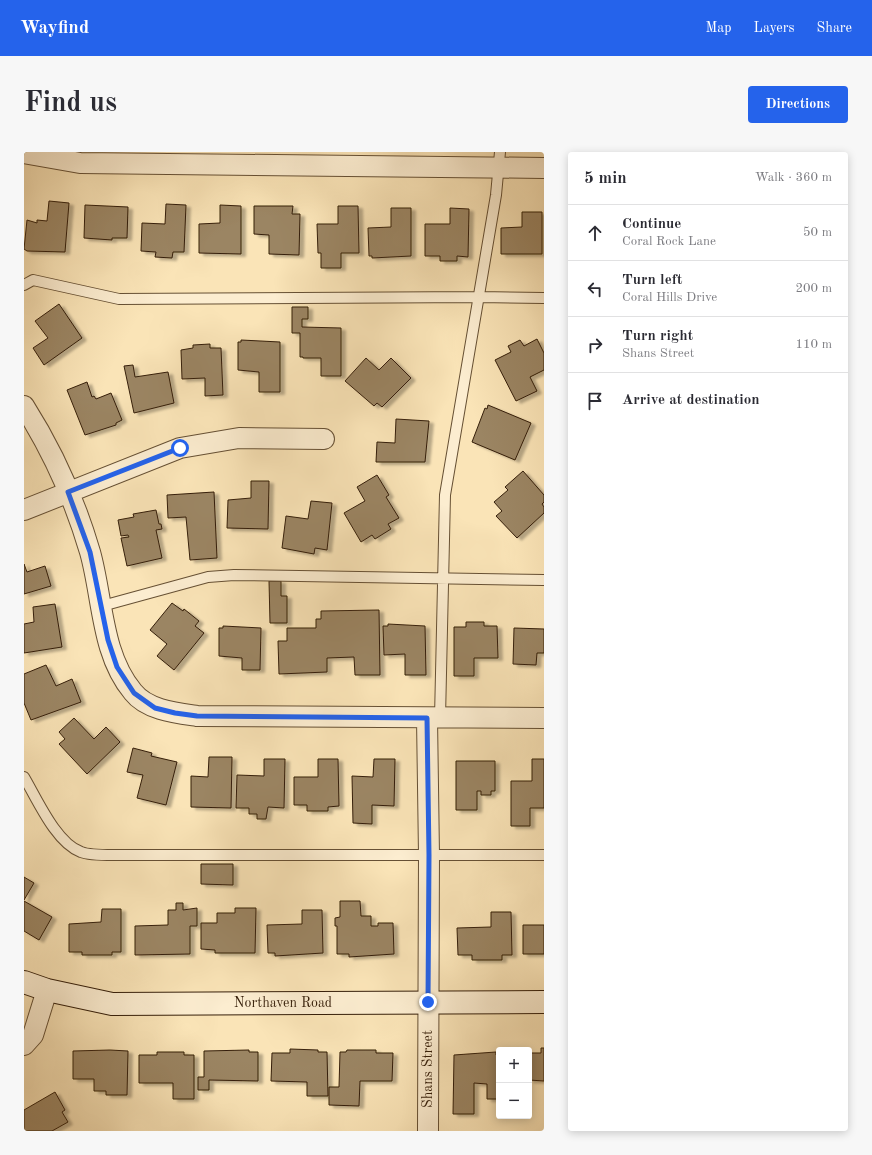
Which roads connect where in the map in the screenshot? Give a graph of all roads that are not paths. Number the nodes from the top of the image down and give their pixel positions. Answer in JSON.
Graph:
{"nodes":[{"id":1,"x":24,"y":153,"type":"edge"},
{"id":2,"x":499,"y":160,"type":"edge"},
{"id":3,"x":544,"y":168,"type":"edge"},
{"id":4,"x":24,"y":285,"type":"edge"},
{"id":5,"x":479,"y":297,"type":"junction"},
{"id":6,"x":544,"y":298,"type":"edge"},
{"id":7,"x":24,"y":406,"type":"edge"},
{"id":8,"x":324,"y":439,"type":"dead end"},
{"id":9,"x":68,"y":492,"type":"junction"},
{"id":10,"x":24,"y":510,"type":"edge"},
{"id":11,"x":444,"y":579,"type":"junction"},
{"id":12,"x":544,"y":580,"type":"edge"},
{"id":13,"x":102,"y":606,"type":"junction"},
{"id":14,"x":434,"y":718,"type":"junction"},
{"id":15,"x":544,"y":718,"type":"edge"},
{"id":16,"x":24,"y":777,"type":"edge"},
{"id":17,"x":429,"y":855,"type":"junction"},
{"id":18,"x":544,"y":855,"type":"edge"},
{"id":19,"x":24,"y":982,"type":"edge"},
{"id":20,"x":47,"y":990,"type":"junction"},
{"id":21,"x":428,"y":1002,"type":"junction"},
{"id":22,"x":544,"y":1002,"type":"edge"},
{"id":23,"x":24,"y":1045,"type":"edge"},
{"id":24,"x":428,"y":1131,"type":"edge"}],
"edges":[{"from":1,"to":2,"type":"street"},
{"from":2,"to":3,"type":"street"},
{"from":2,"to":5,"type":"lane"},
{"from":4,"to":5,"type":"lane"},
{"from":5,"to":6,"type":"lane"},
{"from":5,"to":11,"type":"lane"},
{"from":7,"to":9,"type":"street"},
{"from":8,"to":9,"type":"street"},
{"from":9,"to":10,"type":"street"},
{"from":9,"to":13,"type":"street"},
{"from":11,"to":12,"type":"lane"},
{"from":11,"to":13,"type":"lane"},
{"from":11,"to":14,"type":"lane"},
{"from":13,"to":14,"type":"street"},
{"from":14,"to":15,"type":"street"},
{"from":14,"to":17,"type":"street","name":"Shans Street"},
{"from":16,"to":17,"type":"lane"},
{"from":17,"to":18,"type":"lane"},
{"from":17,"to":21,"type":"street","name":"Shans Street"},
{"from":19,"to":20,"type":"street","name":"Northaven Road"},
{"from":20,"to":21,"type":"street","name":"Northaven Road"},
{"from":20,"to":23,"type":"street"},
{"from":21,"to":22,"type":"street","name":"Northaven Road"},
{"from":21,"to":24,"type":"street","name":"Shans Street"}]}
